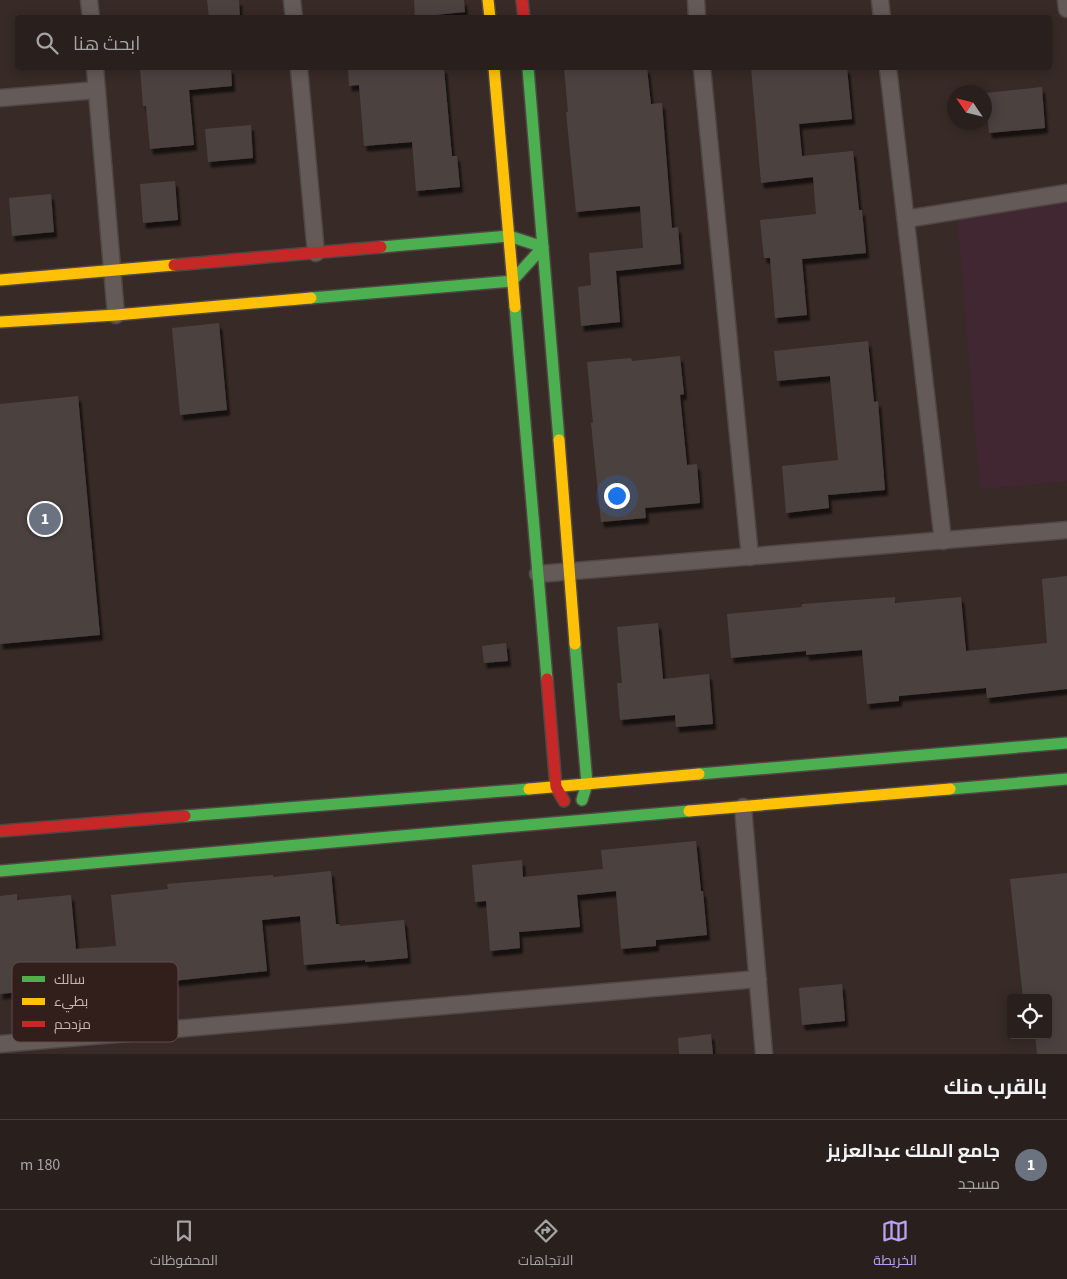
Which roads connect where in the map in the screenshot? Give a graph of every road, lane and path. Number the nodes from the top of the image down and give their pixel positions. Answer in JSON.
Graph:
{"nodes":[{"id":1,"x":89,"y":0,"type":"edge"},
{"id":2,"x":292,"y":0,"type":"edge"},
{"id":3,"x":488,"y":0,"type":"edge"},
{"id":4,"x":522,"y":0,"type":"edge"},
{"id":5,"x":696,"y":0,"type":"edge"},
{"id":6,"x":880,"y":0,"type":"edge"},
{"id":7,"x":1066,"y":0,"type":"edge"},
{"id":8,"x":1067,"y":9,"type":"edge"},
{"id":9,"x":91,"y":15,"type":"edge"},
{"id":10,"x":294,"y":15,"type":"edge"},
{"id":11,"x":490,"y":15,"type":"edge"},
{"id":12,"x":524,"y":15,"type":"edge"},
{"id":13,"x":697,"y":15,"type":"edge"},
{"id":14,"x":882,"y":15,"type":"edge"},
{"id":15,"x":95,"y":70,"type":"edge"},
{"id":16,"x":299,"y":70,"type":"edge"},
{"id":17,"x":494,"y":70,"type":"edge"},
{"id":18,"x":528,"y":70,"type":"edge"},
{"id":19,"x":702,"y":70,"type":"edge"},
{"id":20,"x":888,"y":70,"type":"edge"},
{"id":21,"x":97,"y":90,"type":"junction"},
{"id":22,"x":0,"y":98,"type":"edge"},
{"id":23,"x":1067,"y":193,"type":"edge"},
{"id":24,"x":906,"y":219,"type":"junction"},
{"id":25,"x":509,"y":236,"type":"junction"},
{"id":26,"x":543,"y":246,"type":"junction"},
{"id":27,"x":316,"y":253,"type":"junction"},
{"id":28,"x":112,"y":270,"type":"junction"},
{"id":29,"x":0,"y":280,"type":"edge"},
{"id":30,"x":512,"y":281,"type":"junction"},
{"id":31,"x":116,"y":315,"type":"junction"},
{"id":32,"x":0,"y":322,"type":"edge"},
{"id":33,"x":1067,"y":530,"type":"edge"},
{"id":34,"x":943,"y":541,"type":"junction"},
{"id":35,"x":750,"y":556,"type":"junction"},
{"id":36,"x":570,"y":571,"type":"junction"},
{"id":37,"x":538,"y":574,"type":"junction"},
{"id":38,"x":1067,"y":743,"type":"edge"},
{"id":39,"x":1067,"y":779,"type":"edge"},
{"id":40,"x":587,"y":784,"type":"junction"},
{"id":41,"x":556,"y":787,"type":"junction"},
{"id":42,"x":743,"y":807,"type":"junction"},
{"id":43,"x":575,"y":820,"type":"junction"},
{"id":44,"x":0,"y":831,"type":"edge"},
{"id":45,"x":0,"y":871,"type":"edge"},
{"id":46,"x":758,"y":979,"type":"junction"},
{"id":47,"x":178,"y":1029,"type":"edge"},
{"id":48,"x":23,"y":1042,"type":"edge"},
{"id":49,"x":0,"y":1044,"type":"edge"},
{"id":50,"x":764,"y":1054,"type":"edge"}],
"edges":[{"from":1,"to":9,"type":"street"},
{"from":2,"to":10,"type":"street"},
{"from":3,"to":11,"type":"street"},
{"from":4,"to":12,"type":"street"},
{"from":5,"to":13,"type":"street"},
{"from":6,"to":14,"type":"street"},
{"from":7,"to":8,"type":"street"},
{"from":15,"to":21,"type":"street"},
{"from":16,"to":27,"type":"street"},
{"from":17,"to":25,"type":"street"},
{"from":18,"to":26,"type":"street"},
{"from":19,"to":35,"type":"street"},
{"from":20,"to":24,"type":"street"},
{"from":21,"to":22,"type":"street"},
{"from":21,"to":28,"type":"street"},
{"from":23,"to":24,"type":"street"},
{"from":24,"to":34,"type":"street"},
{"from":25,"to":26,"type":"street"},
{"from":25,"to":27,"type":"street"},
{"from":25,"to":30,"type":"street"},
{"from":26,"to":30,"type":"street"},
{"from":26,"to":36,"type":"street"},
{"from":27,"to":28,"type":"street"},
{"from":28,"to":29,"type":"street"},
{"from":28,"to":31,"type":"street"},
{"from":30,"to":31,"type":"street"},
{"from":30,"to":37,"type":"street"},
{"from":31,"to":32,"type":"street"},
{"from":33,"to":34,"type":"street"},
{"from":34,"to":35,"type":"street"},
{"from":35,"to":36,"type":"street"},
{"from":36,"to":37,"type":"street"},
{"from":36,"to":40,"type":"street"},
{"from":37,"to":41,"type":"street"},
{"from":38,"to":40,"type":"street"},
{"from":39,"to":42,"type":"street"},
{"from":40,"to":41,"type":"street"},
{"from":40,"to":43,"type":"street"},
{"from":41,"to":43,"type":"street"},
{"from":41,"to":44,"type":"street"},
{"from":42,"to":43,"type":"street"},
{"from":42,"to":46,"type":"street"},
{"from":43,"to":45,"type":"street"},
{"from":46,"to":47,"type":"street"},
{"from":46,"to":50,"type":"street"},
{"from":48,"to":49,"type":"street"}]}
